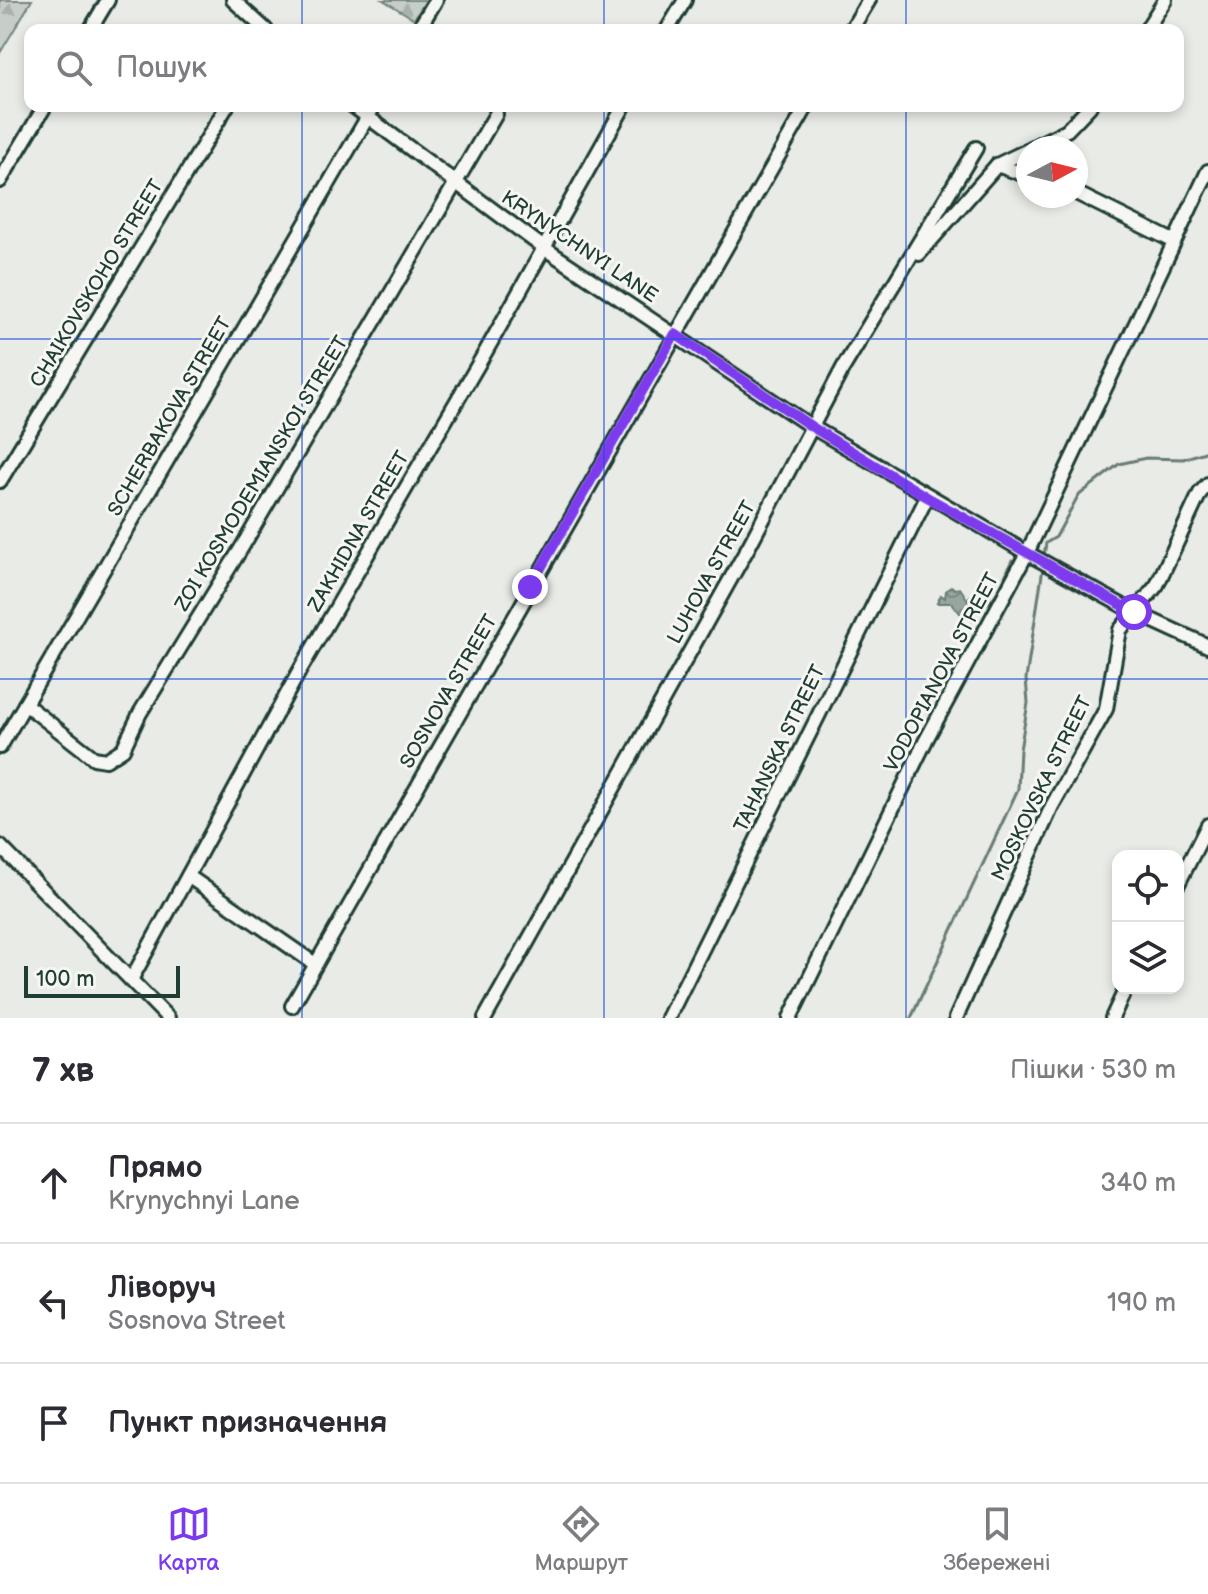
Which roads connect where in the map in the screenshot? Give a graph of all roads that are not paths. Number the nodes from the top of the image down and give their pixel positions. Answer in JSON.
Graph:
{"nodes":[{"id":1,"x":108,"y":0,"type":"edge"},
{"id":2,"x":233,"y":0,"type":"edge"},
{"id":3,"x":436,"y":0,"type":"edge"},
{"id":4,"x":685,"y":0,"type":"edge"},
{"id":5,"x":869,"y":0,"type":"edge"},
{"id":6,"x":1165,"y":0,"type":"edge"},
{"id":7,"x":94,"y":24,"type":"edge"},
{"id":8,"x":254,"y":24,"type":"edge"},
{"id":9,"x":422,"y":24,"type":"edge"},
{"id":10,"x":671,"y":24,"type":"edge"},
{"id":11,"x":855,"y":24,"type":"edge"},
{"id":12,"x":1150,"y":24,"type":"edge"},
{"id":13,"x":41,"y":112,"type":"edge"},
{"id":14,"x":223,"y":112,"type":"edge"},
{"id":15,"x":371,"y":112,"type":"edge"},
{"id":16,"x":621,"y":112,"type":"edge"},
{"id":17,"x":804,"y":112,"type":"edge"},
{"id":18,"x":1084,"y":112,"type":"edge"},
{"id":19,"x":496,"y":114,"type":"dead end"},
{"id":20,"x":1055,"y":136,"type":"edge"},
{"id":21,"x":976,"y":148,"type":"dead end"},
{"id":22,"x":1016,"y":156,"type":"edge"},
{"id":23,"x":997,"y":165,"type":"junction"},
{"id":24,"x":1208,"y":171,"type":"edge"},
{"id":25,"x":1016,"y":172,"type":"edge"},
{"id":26,"x":0,"y":181,"type":"edge"},
{"id":27,"x":455,"y":183,"type":"junction"},
{"id":28,"x":1088,"y":199,"type":"edge"},
{"id":29,"x":1173,"y":241,"type":"junction"},
{"id":30,"x":544,"y":248,"type":"junction"},
{"id":31,"x":897,"y":279,"type":"junction"},
{"id":32,"x":675,"y":334,"type":"junction"},
{"id":33,"x":812,"y":427,"type":"junction"},
{"id":34,"x":0,"y":481,"type":"edge"},
{"id":35,"x":1208,"y":484,"type":"edge"},
{"id":36,"x":927,"y":497,"type":"junction"},
{"id":37,"x":1032,"y":556,"type":"junction"},
{"id":38,"x":1134,"y":612,"type":"junction"},
{"id":39,"x":1208,"y":646,"type":"edge"},
{"id":40,"x":25,"y":704,"type":"junction"},
{"id":41,"x":0,"y":747,"type":"edge"},
{"id":42,"x":1208,"y":825,"type":"edge"},
{"id":43,"x":0,"y":846,"type":"edge"},
{"id":44,"x":1184,"y":872,"type":"edge"},
{"id":45,"x":188,"y":876,"type":"junction"},
{"id":46,"x":315,"y":964,"type":"junction"},
{"id":47,"x":131,"y":980,"type":"junction"},
{"id":48,"x":1123,"y":994,"type":"edge"},
{"id":49,"x":292,"y":1006,"type":"dead end"},
{"id":50,"x":168,"y":1018,"type":"edge"},
{"id":51,"x":485,"y":1018,"type":"edge"},
{"id":52,"x":668,"y":1018,"type":"edge"},
{"id":53,"x":790,"y":1018,"type":"edge"},
{"id":54,"x":956,"y":1018,"type":"edge"},
{"id":55,"x":1112,"y":1018,"type":"edge"}],
"edges":[{"from":1,"to":7,"type":"street"},
{"from":2,"to":8,"type":"street"},
{"from":3,"to":9,"type":"street"},
{"from":4,"to":10,"type":"street"},
{"from":5,"to":11,"type":"street"},
{"from":6,"to":12,"type":"street"},
{"from":13,"to":26,"type":"street"},
{"from":14,"to":34,"type":"street","name":"CHAIKOVSKOHO STREET"},
{"from":15,"to":27,"type":"street","name":"KRYNYCHNYI LANE"},
{"from":15,"to":40,"type":"street","name":"SCHERBAKOVA STREET"},
{"from":16,"to":30,"type":"street","name":"ZAKHIDNA STREET"},
{"from":17,"to":32,"type":"street","name":"SOSNOVA STREET"},
{"from":18,"to":20,"type":"street"},
{"from":19,"to":27,"type":"street","name":"ZOI KOSMODEMIANSKOI STREET"},
{"from":21,"to":31,"type":"street","name":"LUHOVA STREET"},
{"from":22,"to":23,"type":"street"},
{"from":23,"to":25,"type":"street"},
{"from":23,"to":31,"type":"street"},
{"from":24,"to":29,"type":"street","name":"VODOPIANOVA STREET"},
{"from":27,"to":30,"type":"street","name":"KRYNYCHNYI LANE"},
{"from":27,"to":40,"type":"street","name":"ZOI KOSMODEMIANSKOI STREET"},
{"from":28,"to":29,"type":"street"},
{"from":29,"to":37,"type":"street","name":"VODOPIANOVA STREET"},
{"from":30,"to":32,"type":"street","name":"KRYNYCHNYI LANE"},
{"from":30,"to":45,"type":"street","name":"ZAKHIDNA STREET"},
{"from":31,"to":33,"type":"street","name":"LUHOVA STREET"},
{"from":32,"to":33,"type":"street","name":"KRYNYCHNYI LANE"},
{"from":32,"to":46,"type":"street","name":"SOSNOVA STREET"},
{"from":33,"to":36,"type":"street","name":"KRYNYCHNYI LANE"},
{"from":33,"to":51,"type":"street","name":"LUHOVA STREET"},
{"from":35,"to":38,"type":"street","name":"MOSKOVSKA STREET"},
{"from":36,"to":37,"type":"street","name":"KRYNYCHNYI LANE"},
{"from":36,"to":52,"type":"street","name":"TAHANSKA STREET"},
{"from":37,"to":38,"type":"street","name":"KRYNYCHNYI LANE"},
{"from":37,"to":53,"type":"street","name":"VODOPIANOVA STREET"},
{"from":38,"to":39,"type":"street","name":"KRYNYCHNYI LANE"},
{"from":38,"to":54,"type":"street","name":"MOSKOVSKA STREET"},
{"from":40,"to":41,"type":"street","name":"SCHERBAKOVA STREET"},
{"from":42,"to":44,"type":"street"},
{"from":43,"to":47,"type":"street"},
{"from":45,"to":46,"type":"street"},
{"from":45,"to":47,"type":"street","name":"ZAKHIDNA STREET"},
{"from":46,"to":49,"type":"street","name":"SOSNOVA STREET"},
{"from":47,"to":50,"type":"street"},
{"from":48,"to":55,"type":"street"}]}
